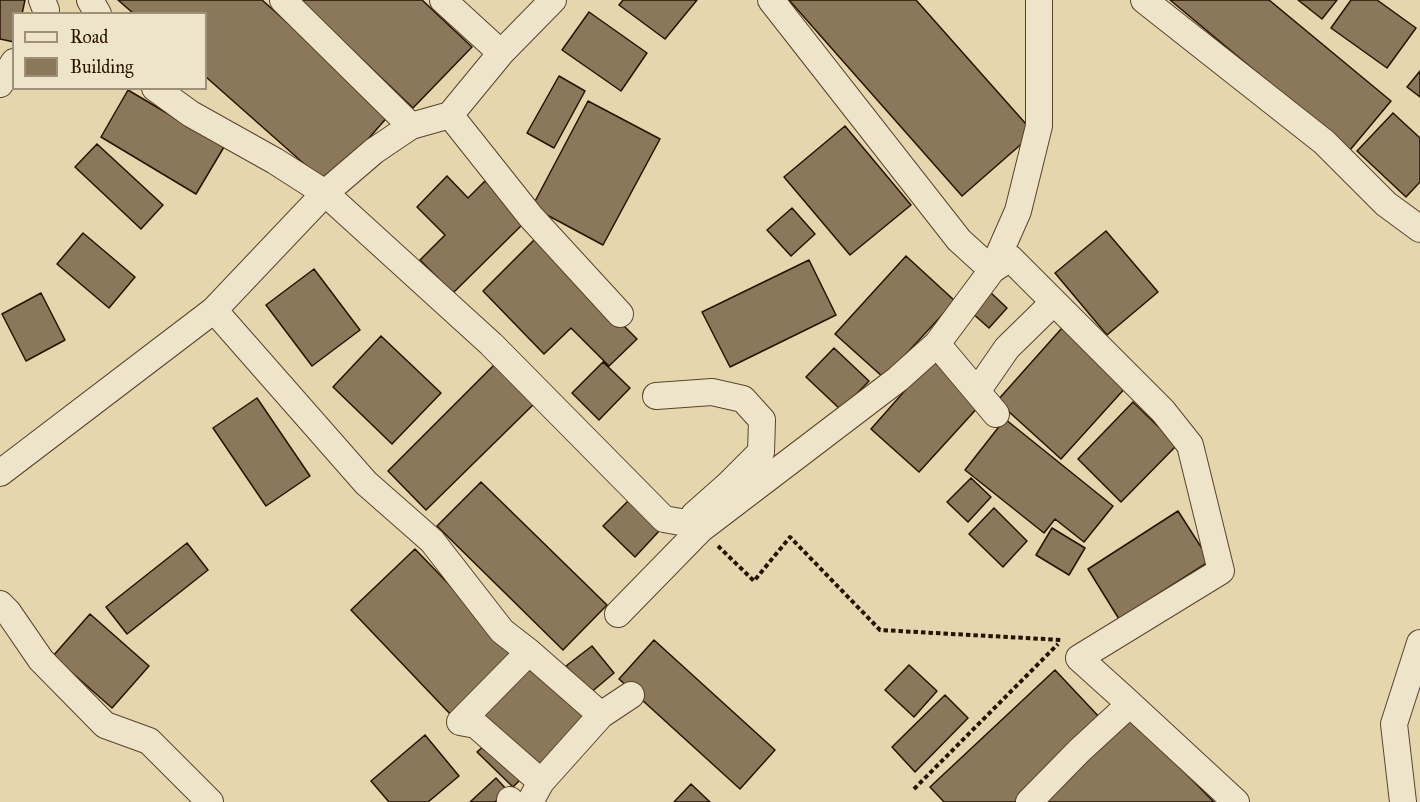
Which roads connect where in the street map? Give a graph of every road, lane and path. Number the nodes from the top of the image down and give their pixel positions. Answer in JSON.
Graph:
{"nodes":[{"id":1,"x":283,"y":0,"type":"edge"},
{"id":2,"x":443,"y":0,"type":"edge"},
{"id":3,"x":553,"y":0,"type":"edge"},
{"id":4,"x":771,"y":0,"type":"edge"},
{"id":5,"x":1039,"y":0,"type":"edge"},
{"id":6,"x":1143,"y":0,"type":"edge"},
{"id":7,"x":501,"y":53,"type":"junction"},
{"id":8,"x":12,"y":65,"type":"edge"},
{"id":9,"x":0,"y":84,"type":"edge"},
{"id":10,"x":158,"y":90,"type":"edge"},
{"id":11,"x":175,"y":90,"type":"edge"},
{"id":12,"x":450,"y":115,"type":"junction"},
{"id":13,"x":198,"y":118,"type":"junction"},
{"id":14,"x":411,"y":126,"type":"junction"},
{"id":15,"x":325,"y":193,"type":"junction"},
{"id":16,"x":1420,"y":230,"type":"edge"},
{"id":17,"x":992,"y":270,"type":"junction"},
{"id":18,"x":1054,"y":302,"type":"junction"},
{"id":19,"x":214,"y":310,"type":"junction"},
{"id":20,"x":620,"y":314,"type":"dead end"},
{"id":21,"x":937,"y":344,"type":"junction"},
{"id":22,"x":978,"y":390,"type":"junction"},
{"id":23,"x":656,"y":396,"type":"dead end"},
{"id":24,"x":996,"y":414,"type":"dead end"},
{"id":25,"x":0,"y":473,"type":"edge"},
{"id":26,"x":693,"y":526,"type":"junction"},
{"id":27,"x":0,"y":604,"type":"edge"},
{"id":28,"x":618,"y":614,"type":"dead end"},
{"id":29,"x":1070,"y":649,"type":"junction"},
{"id":30,"x":1419,"y":649,"type":"edge"},
{"id":31,"x":529,"y":652,"type":"junction"},
{"id":32,"x":632,"y":696,"type":"dead end"},
{"id":33,"x":1130,"y":704,"type":"junction"},
{"id":34,"x":601,"y":715,"type":"junction"},
{"id":35,"x":914,"y":789,"type":"dead end"},
{"id":36,"x":520,"y":798,"type":"edge"},
{"id":37,"x":210,"y":802,"type":"edge"},
{"id":38,"x":1029,"y":802,"type":"edge"},
{"id":39,"x":1236,"y":802,"type":"edge"},
{"id":40,"x":1403,"y":802,"type":"edge"}],
"edges":[{"from":1,"to":14,"type":"street"},
{"from":2,"to":7,"type":"street"},
{"from":3,"to":7,"type":"street"},
{"from":4,"to":17,"type":"street"},
{"from":5,"to":17,"type":"street"},
{"from":6,"to":16,"type":"street"},
{"from":7,"to":12,"type":"street"},
{"from":8,"to":9,"type":"street"},
{"from":10,"to":13,"type":"street"},
{"from":11,"to":13,"type":"street"},
{"from":12,"to":14,"type":"street"},
{"from":12,"to":20,"type":"street"},
{"from":13,"to":15,"type":"street"},
{"from":14,"to":15,"type":"street"},
{"from":15,"to":19,"type":"street"},
{"from":15,"to":26,"type":"street"},
{"from":17,"to":18,"type":"street"},
{"from":17,"to":21,"type":"street"},
{"from":18,"to":22,"type":"street"},
{"from":18,"to":29,"type":"street"},
{"from":19,"to":25,"type":"street"},
{"from":19,"to":31,"type":"street"},
{"from":21,"to":22,"type":"street"},
{"from":21,"to":26,"type":"street"},
{"from":22,"to":24,"type":"street"},
{"from":23,"to":26,"type":"street"},
{"from":26,"to":28,"type":"street"},
{"from":26,"to":29,"type":"path"},
{"from":27,"to":37,"type":"street"},
{"from":29,"to":33,"type":"street"},
{"from":29,"to":35,"type":"path"},
{"from":30,"to":40,"type":"street"},
{"from":31,"to":34,"type":"street"},
{"from":31,"to":36,"type":"street"},
{"from":32,"to":34,"type":"street"},
{"from":33,"to":38,"type":"street"},
{"from":33,"to":39,"type":"street"},
{"from":34,"to":36,"type":"street"}]}
